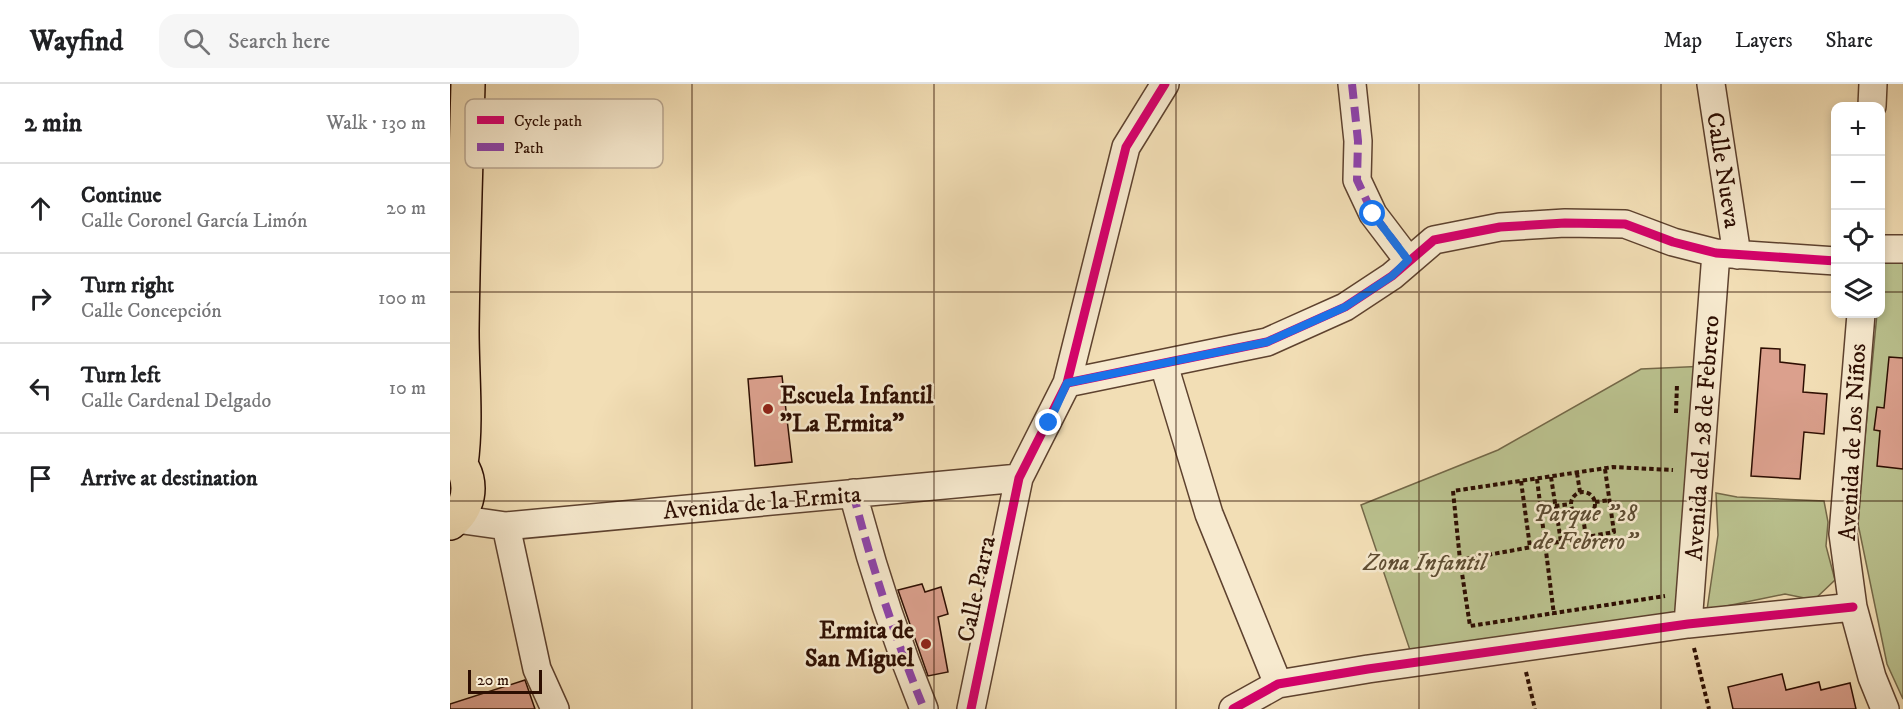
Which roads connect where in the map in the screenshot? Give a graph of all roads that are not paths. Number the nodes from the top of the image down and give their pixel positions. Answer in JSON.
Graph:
{"nodes":[{"id":1,"x":468,"y":84,"type":"edge"},
{"id":2,"x":1165,"y":84,"type":"edge"},
{"id":3,"x":1352,"y":84,"type":"edge"},
{"id":4,"x":1711,"y":84,"type":"edge"},
{"id":5,"x":1873,"y":84,"type":"edge"},
{"id":6,"x":468,"y":99,"type":"edge"},
{"id":7,"x":1872,"y":102,"type":"edge"},
{"id":8,"x":466,"y":168,"type":"edge"},
{"id":9,"x":1885,"y":249,"type":"edge"},
{"id":10,"x":1903,"y":249,"type":"edge"},
{"id":11,"x":1726,"y":254,"type":"junction"},
{"id":12,"x":1408,"y":260,"type":"junction"},
{"id":13,"x":1831,"y":261,"type":"edge"},
{"id":14,"x":1861,"y":318,"type":"edge"},
{"id":15,"x":463,"y":321,"type":"junction"},
{"id":16,"x":1164,"y":365,"type":"junction"},
{"id":17,"x":450,"y":367,"type":"edge"},
{"id":18,"x":1067,"y":383,"type":"junction"},
{"id":19,"x":459,"y":465,"type":"edge"},
{"id":20,"x":1019,"y":478,"type":"junction"},
{"id":21,"x":853,"y":493,"type":"junction"},
{"id":22,"x":453,"y":521,"type":"edge"},
{"id":23,"x":506,"y":526,"type":"junction"},
{"id":24,"x":1853,"y":607,"type":"junction"},
{"id":25,"x":1688,"y":624,"type":"junction"},
{"id":26,"x":1278,"y":684,"type":"junction"},
{"id":27,"x":555,"y":709,"type":"edge"},
{"id":28,"x":924,"y":709,"type":"edge"},
{"id":29,"x":971,"y":709,"type":"edge"},
{"id":30,"x":1233,"y":709,"type":"edge"},
{"id":31,"x":1885,"y":709,"type":"edge"}],
"edges":[{"from":1,"to":6,"type":"main road"},
{"from":2,"to":18,"type":"street","name":"Calle Parra"},
{"from":3,"to":12,"type":"street"},
{"from":4,"to":11,"type":"street","name":"Calle Nueva"},
{"from":5,"to":7,"type":"street"},
{"from":8,"to":15,"type":"main road"},
{"from":9,"to":10,"type":"street"},
{"from":11,"to":12,"type":"street"},
{"from":11,"to":13,"type":"street"},
{"from":11,"to":25,"type":"street","name":"Avenida del 28 de Febrero"},
{"from":12,"to":16,"type":"street"},
{"from":14,"to":24,"type":"street","name":"Avenida de los Niños"},
{"from":15,"to":17,"type":"main road"},
{"from":15,"to":19,"type":"main road"},
{"from":16,"to":18,"type":"street"},
{"from":16,"to":26,"type":"street"},
{"from":18,"to":20,"type":"street","name":"Calle Parra"},
{"from":19,"to":22,"type":"main road"},
{"from":19,"to":23,"type":"street"},
{"from":20,"to":21,"type":"street","name":"Avenida de la Ermita"},
{"from":20,"to":29,"type":"street","name":"Calle Parra"},
{"from":21,"to":23,"type":"street","name":"Avenida de la Ermita"},
{"from":21,"to":28,"type":"street"},
{"from":22,"to":23,"type":"street","name":"Avenida de la Ermita"},
{"from":23,"to":27,"type":"street"},
{"from":24,"to":25,"type":"street"},
{"from":24,"to":31,"type":"street","name":"Avenida de los Niños"},
{"from":25,"to":26,"type":"street"},
{"from":26,"to":30,"type":"street"}]}
